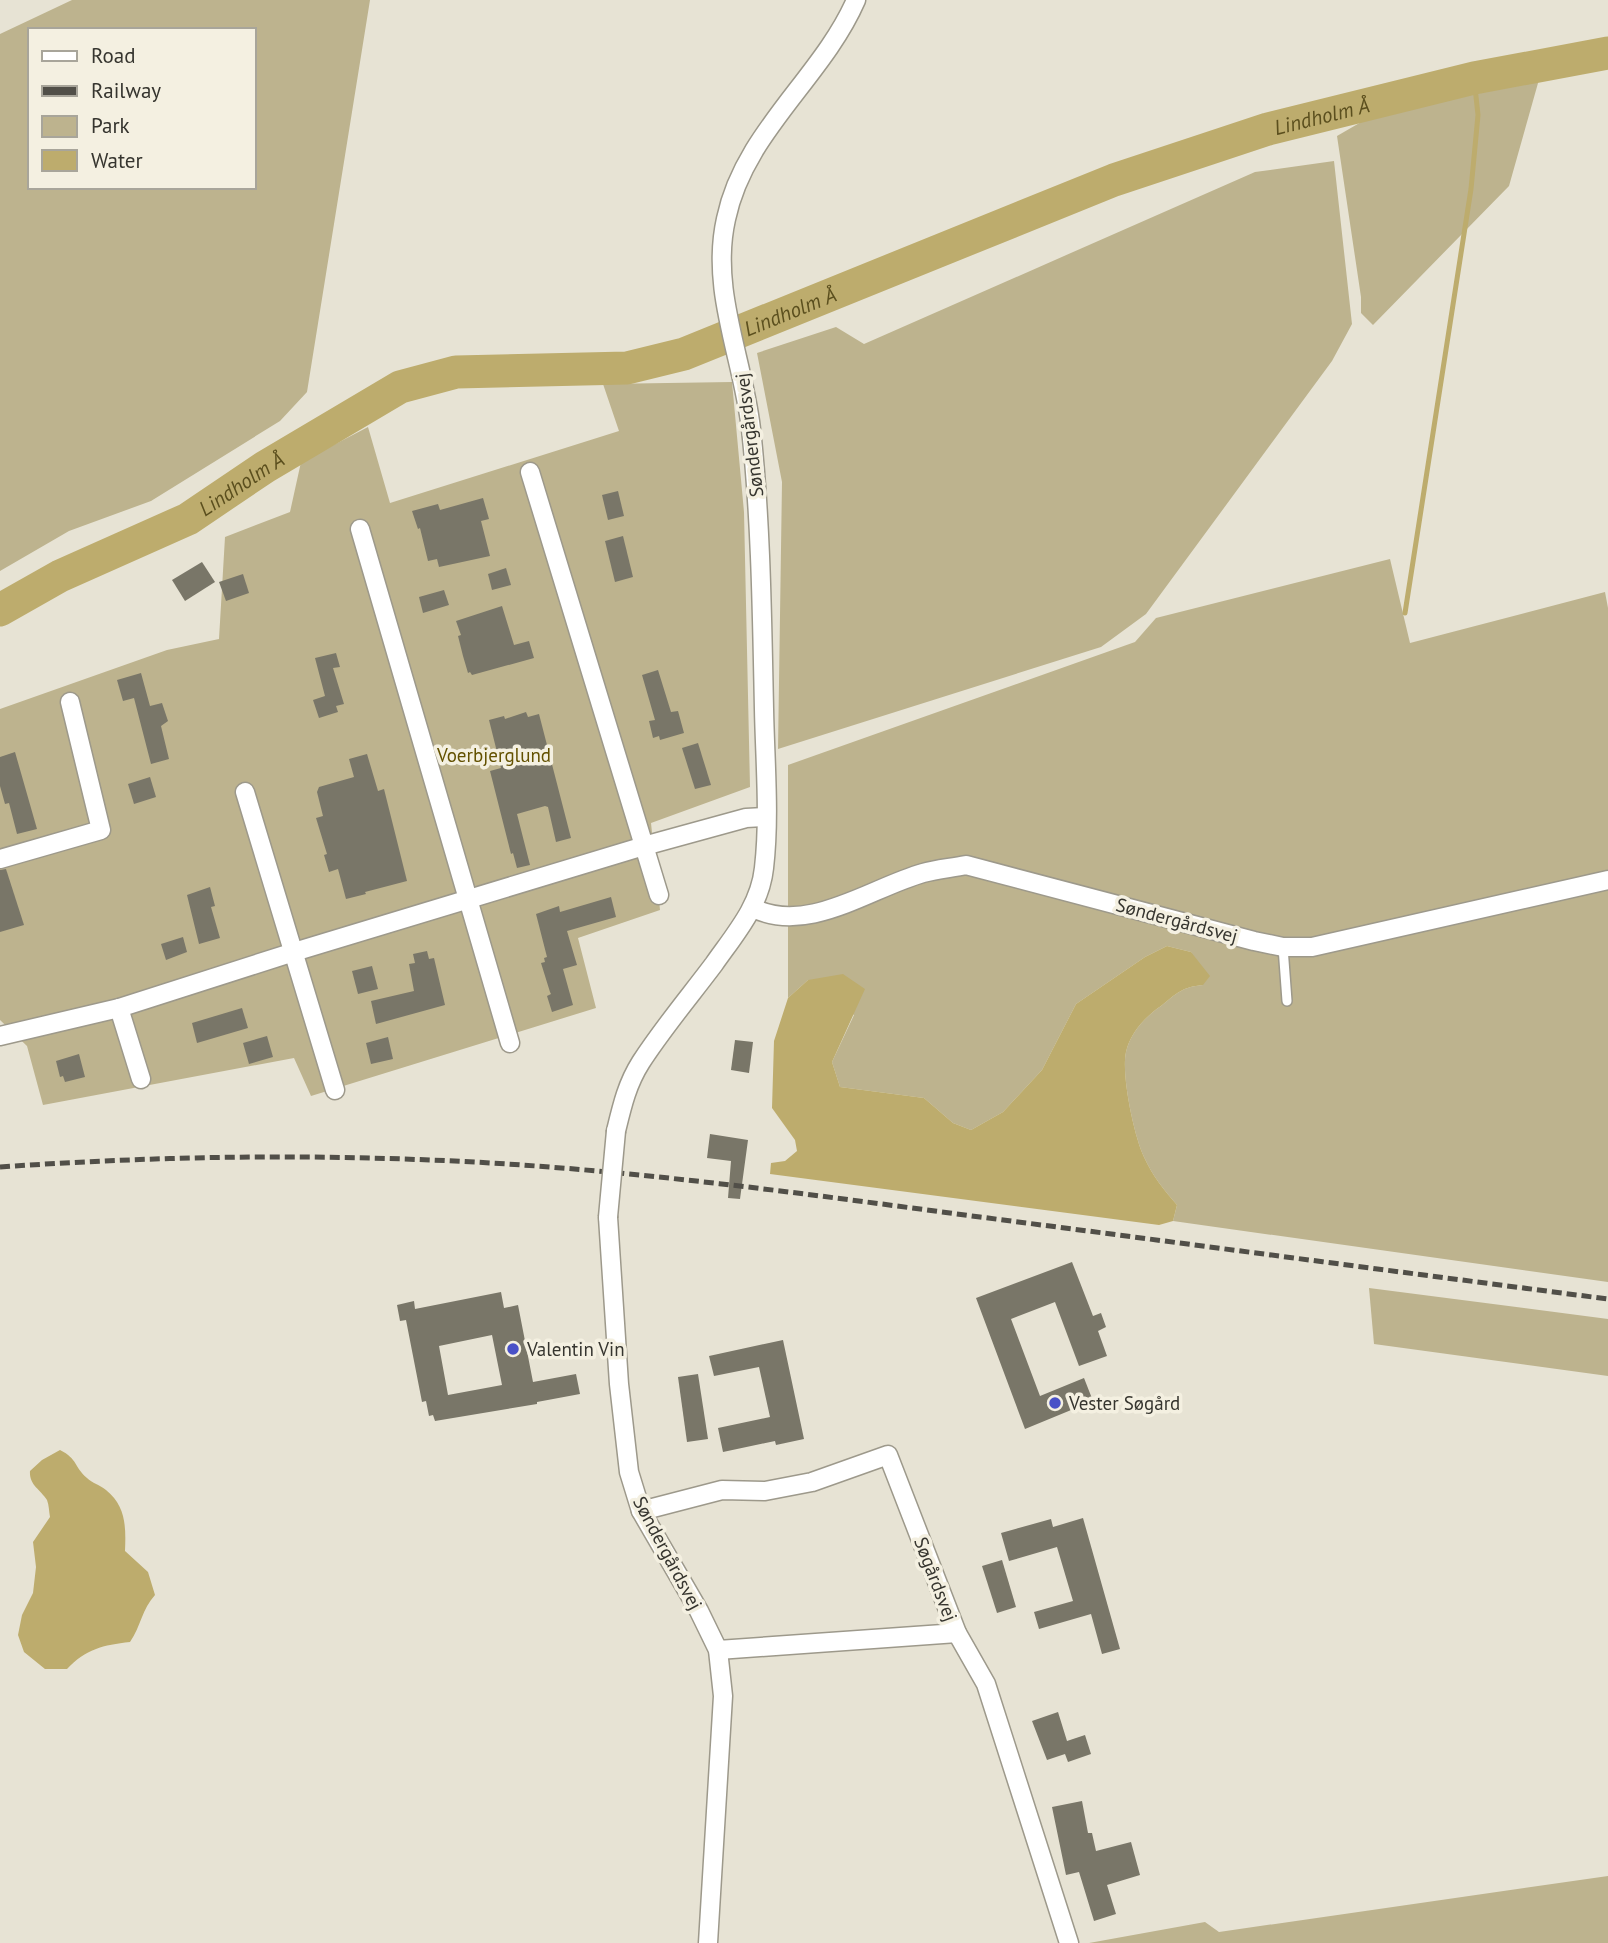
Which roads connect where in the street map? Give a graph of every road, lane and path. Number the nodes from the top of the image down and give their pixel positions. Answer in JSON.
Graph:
{"nodes":[{"id":1,"x":856,"y":0,"type":"edge"},
{"id":2,"x":530,"y":472,"type":"dead end"},
{"id":3,"x":360,"y":529,"type":"dead end"},
{"id":4,"x":70,"y":702,"type":"dead end"},
{"id":5,"x":245,"y":792,"type":"dead end"},
{"id":6,"x":766,"y":817,"type":"junction"},
{"id":7,"x":644,"y":846,"type":"junction"},
{"id":8,"x":0,"y":859,"type":"edge"},
{"id":9,"x":1608,"y":880,"type":"edge"},
{"id":10,"x":659,"y":895,"type":"dead end"},
{"id":11,"x":467,"y":900,"type":"junction"},
{"id":12,"x":753,"y":908,"type":"junction"},
{"id":13,"x":1283,"y":947,"type":"junction"},
{"id":14,"x":294,"y":952,"type":"junction"},
{"id":15,"x":1287,"y":1001,"type":"dead end"},
{"id":16,"x":119,"y":1007,"type":"junction"},
{"id":17,"x":0,"y":1036,"type":"edge"},
{"id":18,"x":510,"y":1043,"type":"dead end"},
{"id":19,"x":141,"y":1079,"type":"dead end"},
{"id":20,"x":335,"y":1090,"type":"dead end"},
{"id":21,"x":641,"y":1511,"type":"junction"},
{"id":22,"x":957,"y":1633,"type":"junction"},
{"id":23,"x":718,"y":1650,"type":"junction"},
{"id":24,"x":708,"y":1943,"type":"edge"},
{"id":25,"x":1069,"y":1943,"type":"edge"}],
"edges":[{"from":1,"to":6,"type":"street","name":"Søndergårdsvej"},
{"from":2,"to":7,"type":"street"},
{"from":3,"to":11,"type":"street"},
{"from":4,"to":8,"type":"street"},
{"from":5,"to":14,"type":"street"},
{"from":6,"to":7,"type":"street"},
{"from":6,"to":12,"type":"street","name":"Søndergårdsvej"},
{"from":7,"to":10,"type":"street"},
{"from":7,"to":11,"type":"street"},
{"from":9,"to":13,"type":"street","name":"Søndergårdsvej"},
{"from":11,"to":14,"type":"street"},
{"from":11,"to":18,"type":"street"},
{"from":12,"to":13,"type":"street","name":"Søndergårdsvej"},
{"from":12,"to":21,"type":"street","name":"Søndergårdsvej","bridge":true},
{"from":13,"to":15,"type":"lane"},
{"from":14,"to":16,"type":"street"},
{"from":14,"to":20,"type":"street"},
{"from":16,"to":17,"type":"street"},
{"from":16,"to":19,"type":"street"},
{"from":21,"to":22,"type":"street","name":"Søgårdsvej"},
{"from":21,"to":23,"type":"street","name":"Søndergårdsvej"},
{"from":22,"to":23,"type":"street"},
{"from":22,"to":25,"type":"street","name":"Søgårdsvej"},
{"from":23,"to":24,"type":"street","name":"Søndergårdsvej"}]}
